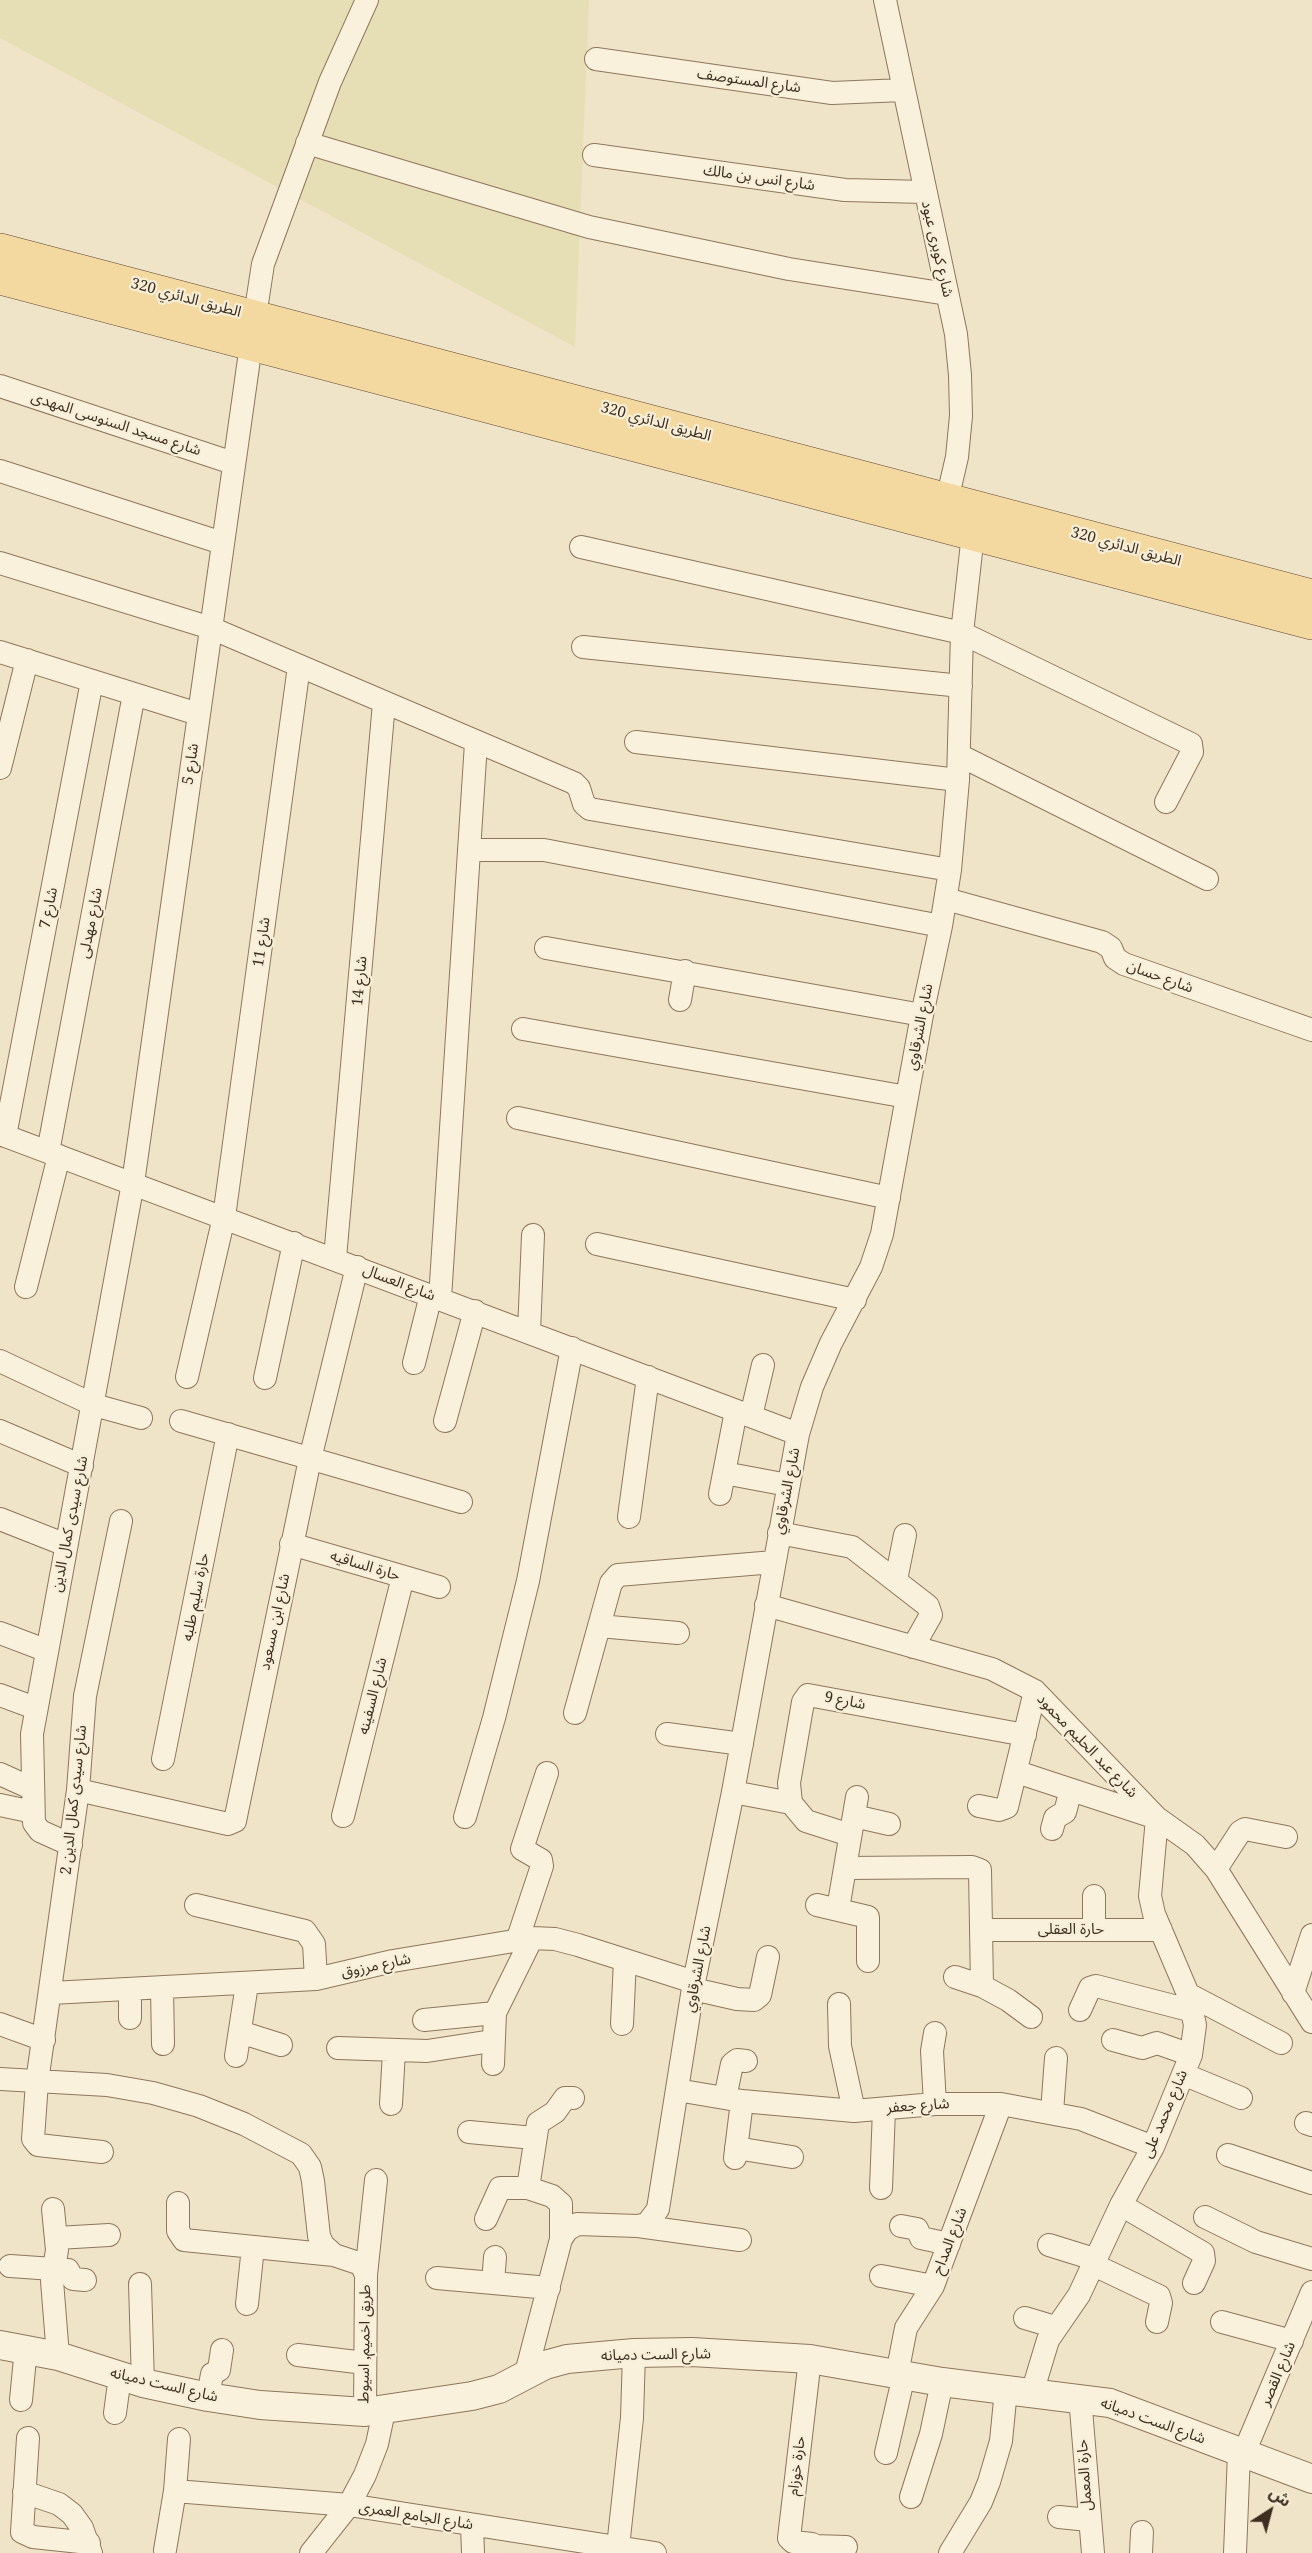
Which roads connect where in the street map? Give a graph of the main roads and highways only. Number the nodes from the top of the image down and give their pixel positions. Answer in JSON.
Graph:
{"nodes":[{"id":1,"x":0,"y":250,"type":"edge"},
{"id":2,"x":0,"y":278,"type":"edge"},
{"id":3,"x":253,"y":331,"type":"junction"},
{"id":4,"x":1237,"y":590,"type":"junction"},
{"id":5,"x":1312,"y":596,"type":"edge"},
{"id":6,"x":1312,"y":623,"type":"edge"}],
"edges":[{"from":1,"to":3,"type":"main road","name":"الطريق الدائري 320"},
{"from":2,"to":3,"type":"main road","name":"الطريق الدائري 320"},
{"from":3,"to":4,"type":"main road","name":"الطريق الدائري 320"},
{"from":3,"to":4,"type":"main road","name":"الطريق الدائري 320"},
{"from":4,"to":5,"type":"main road","name":"الطريق الدائري 320"},
{"from":4,"to":6,"type":"main road","name":"الطريق الدائري 320"}]}
